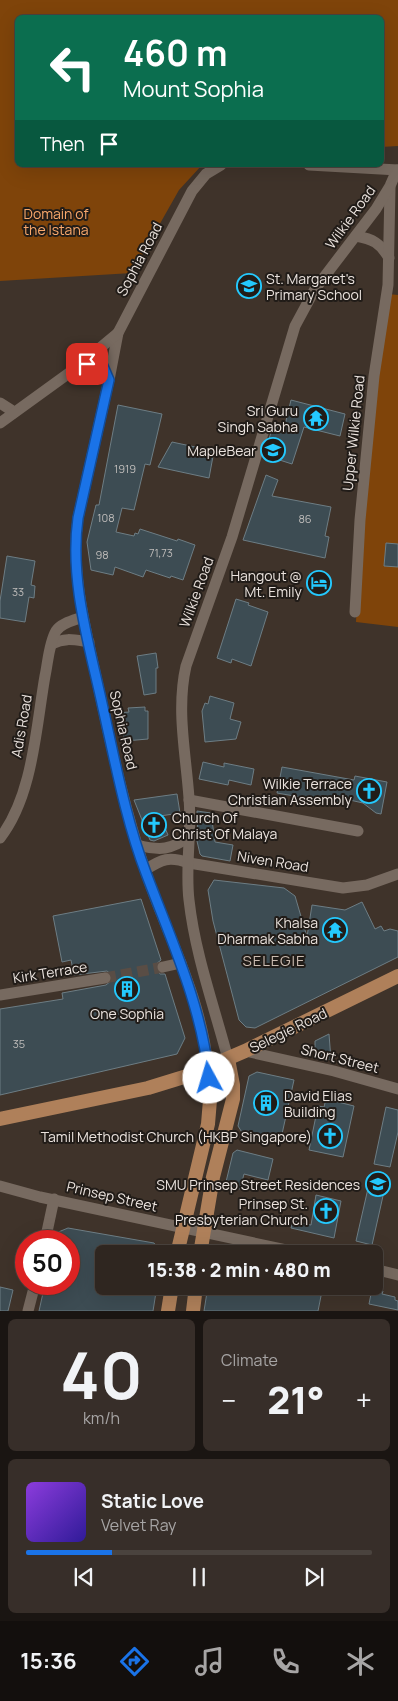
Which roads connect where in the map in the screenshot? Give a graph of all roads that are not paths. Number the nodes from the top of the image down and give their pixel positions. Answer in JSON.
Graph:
{"nodes":[{"id":1,"x":218,"y":167,"type":"edge"},
{"id":2,"x":345,"y":167,"type":"edge"},
{"id":3,"x":398,"y":170,"type":"edge"},
{"id":4,"x":390,"y":186,"type":"junction"},
{"id":5,"x":356,"y":236,"type":"junction"},
{"id":6,"x":389,"y":258,"type":"junction"},
{"id":7,"x":118,"y":333,"type":"junction"},
{"id":8,"x":76,"y":368,"type":"junction"},
{"id":9,"x":108,"y":386,"type":"junction"},
{"id":10,"x":0,"y":403,"type":"edge"},
{"id":11,"x":12,"y":414,"type":"junction"},
{"id":12,"x":0,"y":423,"type":"edge"},
{"id":13,"x":356,"y":612,"type":"dead end"},
{"id":14,"x":83,"y":617,"type":"junction"},
{"id":15,"x":89,"y":642,"type":"junction"},
{"id":16,"x":52,"y":644,"type":"junction"},
{"id":17,"x":190,"y":800,"type":"junction"},
{"id":18,"x":358,"y":831,"type":"dead end"},
{"id":19,"x":191,"y":836,"type":"junction"},
{"id":20,"x":0,"y":838,"type":"edge"},
{"id":21,"x":137,"y":845,"type":"junction"},
{"id":22,"x":189,"y":863,"type":"junction"},
{"id":23,"x":145,"y":870,"type":"junction"},
{"id":24,"x":398,"y":874,"type":"edge"},
{"id":25,"x":181,"y":963,"type":"junction"},
{"id":26,"x":163,"y":967,"type":"tunnel mouth"},
{"id":27,"x":398,"y":976,"type":"edge"},
{"id":28,"x":106,"y":978,"type":"tunnel mouth"},
{"id":29,"x":0,"y":995,"type":"edge"},
{"id":30,"x":245,"y":1051,"type":"junction"},
{"id":31,"x":228,"y":1059,"type":"junction"},
{"id":32,"x":208,"y":1068,"type":"junction"},
{"id":33,"x":398,"y":1089,"type":"edge"},
{"id":34,"x":0,"y":1119,"type":"edge"},
{"id":35,"x":0,"y":1186,"type":"edge"},
{"id":36,"x":54,"y":1199,"type":"junction"},
{"id":37,"x":183,"y":1228,"type":"junction"},
{"id":38,"x":47,"y":1230,"type":"edge"},
{"id":39,"x":204,"y":1233,"type":"junction"},
{"id":40,"x":179,"y":1245,"type":"edge"},
{"id":41,"x":202,"y":1245,"type":"edge"},
{"id":42,"x":262,"y":1245,"type":"edge"},
{"id":43,"x":383,"y":1272,"type":"edge"},
{"id":44,"x":398,"y":1275,"type":"edge"},
{"id":45,"x":32,"y":1295,"type":"edge"},
{"id":46,"x":171,"y":1295,"type":"edge"},
{"id":47,"x":195,"y":1295,"type":"edge"},
{"id":48,"x":28,"y":1311,"type":"edge"},
{"id":49,"x":168,"y":1311,"type":"edge"},
{"id":50,"x":193,"y":1311,"type":"edge"}],
"edges":[{"from":1,"to":7,"type":"street","name":"Sophia Road"},
{"from":2,"to":3,"type":"street"},
{"from":3,"to":4,"type":"street","name":"Wilkie Road"},
{"from":4,"to":5,"type":"street","name":"Wilkie Road"},
{"from":4,"to":6,"type":"street","name":"Upper Wilkie Road"},
{"from":5,"to":6,"type":"street"},
{"from":5,"to":17,"type":"street","name":"Wilkie Road"},
{"from":6,"to":13,"type":"street","name":"Upper Wilkie Road"},
{"from":7,"to":8,"type":"street"},
{"from":7,"to":9,"type":"street","name":"Sophia Road"},
{"from":8,"to":9,"type":"street"},
{"from":8,"to":11,"type":"street"},
{"from":9,"to":14,"type":"street","name":"Sophia Road"},
{"from":10,"to":11,"type":"street"},
{"from":11,"to":12,"type":"street"},
{"from":14,"to":15,"type":"street","name":"Sophia Road"},
{"from":14,"to":16,"type":"street","name":"Adis Road"},
{"from":15,"to":16,"type":"street"},
{"from":15,"to":21,"type":"street","name":"Sophia Road"},
{"from":16,"to":20,"type":"street","name":"Adis Road"},
{"from":17,"to":18,"type":"street"},
{"from":17,"to":19,"type":"street","name":"Wilkie Road"},
{"from":19,"to":21,"type":"street"},
{"from":19,"to":22,"type":"street","name":"Wilkie Road"},
{"from":21,"to":23,"type":"street","name":"Sophia Road"},
{"from":22,"to":23,"type":"street","name":"Niven Road"},
{"from":22,"to":24,"type":"street","name":"Niven Road"},
{"from":22,"to":31,"type":"street","name":"Wilkie Road"},
{"from":23,"to":25,"type":"street","name":"Sophia Road"},
{"from":25,"to":26,"type":"street"},
{"from":25,"to":32,"type":"street","name":"Sophia Road"},
{"from":27,"to":30,"type":"main road","name":"Selegie Road"},
{"from":28,"to":29,"type":"street","name":"Kirk Terrace"},
{"from":30,"to":31,"type":"main road","name":"Selegie Road"},
{"from":30,"to":33,"type":"street","name":"Short Street"},
{"from":31,"to":32,"type":"main road","name":"Selegie Road"},
{"from":31,"to":39,"type":"main road"},
{"from":32,"to":34,"type":"main road","name":"Selegie Road"},
{"from":32,"to":37,"type":"main road"},
{"from":35,"to":36,"type":"street","name":"Prinsep Street"},
{"from":36,"to":37,"type":"street","name":"Prinsep Street"},
{"from":36,"to":38,"type":"street"},
{"from":37,"to":39,"type":"street","name":"Prinsep Street"},
{"from":37,"to":40,"type":"main road"},
{"from":39,"to":41,"type":"main road"},
{"from":39,"to":42,"type":"street","name":"Prinsep Street"},
{"from":43,"to":44,"type":"street"},
{"from":45,"to":48,"type":"street"},
{"from":46,"to":49,"type":"main road"},
{"from":47,"to":50,"type":"main road"}]}
